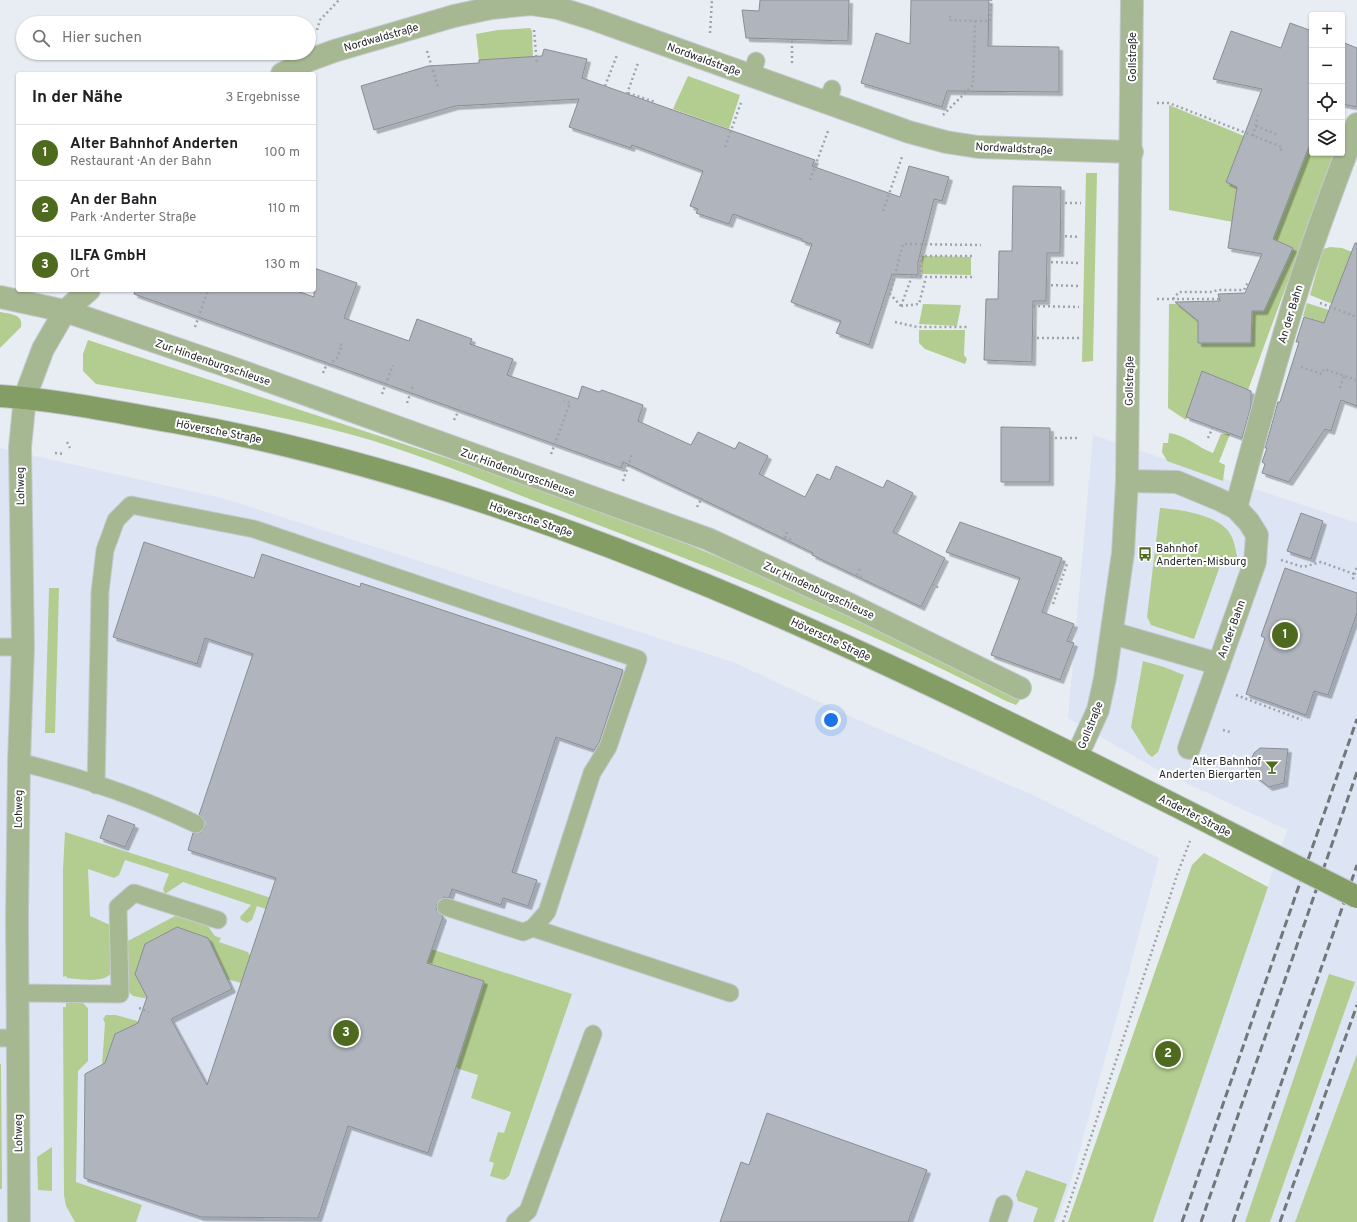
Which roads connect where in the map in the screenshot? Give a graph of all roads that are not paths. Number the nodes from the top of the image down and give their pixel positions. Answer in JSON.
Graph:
{"nodes":[{"id":1,"x":1132,"y":0,"type":"edge"},
{"id":2,"x":316,"y":58,"type":"edge"},
{"id":3,"x":310,"y":60,"type":"edge"},
{"id":4,"x":286,"y":72,"type":"edge"},
{"id":5,"x":1357,"y":124,"type":"edge"},
{"id":6,"x":1132,"y":152,"type":"junction"},
{"id":7,"x":87,"y":292,"type":"edge"},
{"id":8,"x":0,"y":297,"type":"edge"},
{"id":9,"x":65,"y":311,"type":"junction"},
{"id":10,"x":0,"y":396,"type":"edge"},
{"id":11,"x":25,"y":397,"type":"junction"},
{"id":12,"x":1127,"y":481,"type":"junction"},
{"id":13,"x":1236,"y":508,"type":"junction"},
{"id":14,"x":1112,"y":633,"type":"junction"},
{"id":15,"x":0,"y":647,"type":"edge"},
{"id":16,"x":23,"y":647,"type":"junction"},
{"id":17,"x":1219,"y":664,"type":"junction"},
{"id":18,"x":1020,"y":688,"type":"dead end"},
{"id":19,"x":1032,"y":735,"type":"joint"},
{"id":20,"x":1189,"y":748,"type":"dead end"},
{"id":21,"x":1077,"y":756,"type":"junction"},
{"id":22,"x":19,"y":762,"type":"junction"},
{"id":23,"x":96,"y":784,"type":"junction"},
{"id":24,"x":196,"y":824,"type":"dead end"},
{"id":25,"x":1357,"y":897,"type":"edge"},
{"id":26,"x":446,"y":907,"type":"dead end"},
{"id":27,"x":218,"y":920,"type":"dead end"},
{"id":28,"x":533,"y":928,"type":"junction"},
{"id":29,"x":730,"y":993,"type":"dead end"},
{"id":30,"x":17,"y":994,"type":"junction"},
{"id":31,"x":593,"y":1034,"type":"dead end"},
{"id":32,"x":9,"y":1038,"type":"edge"},
{"id":33,"x":1004,"y":1204,"type":"dead end"},
{"id":34,"x":19,"y":1222,"type":"edge"},
{"id":35,"x":515,"y":1222,"type":"edge"},
{"id":36,"x":998,"y":1222,"type":"edge"}],
"edges":[{"from":1,"to":6,"type":"street","name":"Gollstraße"},
{"from":2,"to":6,"type":"street","name":"Nordwaldstraße"},
{"from":3,"to":4,"type":"street","name":"Nordwaldstraße"},
{"from":5,"to":13,"type":"street","name":"An der Bahn"},
{"from":6,"to":12,"type":"street","name":"Gollstraße"},
{"from":7,"to":9,"type":"street"},
{"from":8,"to":9,"type":"street","name":"Zur Hindenburgschleuse"},
{"from":9,"to":11,"type":"street"},
{"from":9,"to":18,"type":"street","name":"Zur Hindenburgschleuse"},
{"from":10,"to":11,"type":"main road","name":"Höversche Straße"},
{"from":11,"to":16,"type":"street","name":"Lohweg"},
{"from":11,"to":19,"type":"main road","name":"Höversche Straße"},
{"from":12,"to":13,"type":"street","name":"An der Bahn"},
{"from":12,"to":14,"type":"street","name":"Gollstraße"},
{"from":13,"to":17,"type":"street","name":"An der Bahn"},
{"from":14,"to":17,"type":"street","name":"An der Bahn"},
{"from":14,"to":21,"type":"street","name":"Gollstraße"},
{"from":15,"to":16,"type":"lane"},
{"from":16,"to":22,"type":"street","name":"Lohweg"},
{"from":17,"to":20,"type":"street","name":"An der Bahn"},
{"from":19,"to":21,"type":"main road","name":"Anderter Straße"},
{"from":21,"to":25,"type":"main road","name":"Anderter Straße","bridge":true},
{"from":22,"to":23,"type":"lane"},
{"from":22,"to":30,"type":"street","name":"Lohweg"},
{"from":23,"to":24,"type":"lane"},
{"from":23,"to":28,"type":"lane"},
{"from":26,"to":28,"type":"lane"},
{"from":27,"to":30,"type":"lane"},
{"from":28,"to":29,"type":"lane"},
{"from":30,"to":32,"type":"street","name":"Lohweg"},
{"from":31,"to":35,"type":"lane"},
{"from":32,"to":34,"type":"street","name":"Lohweg"},
{"from":33,"to":36,"type":"lane"}]}
